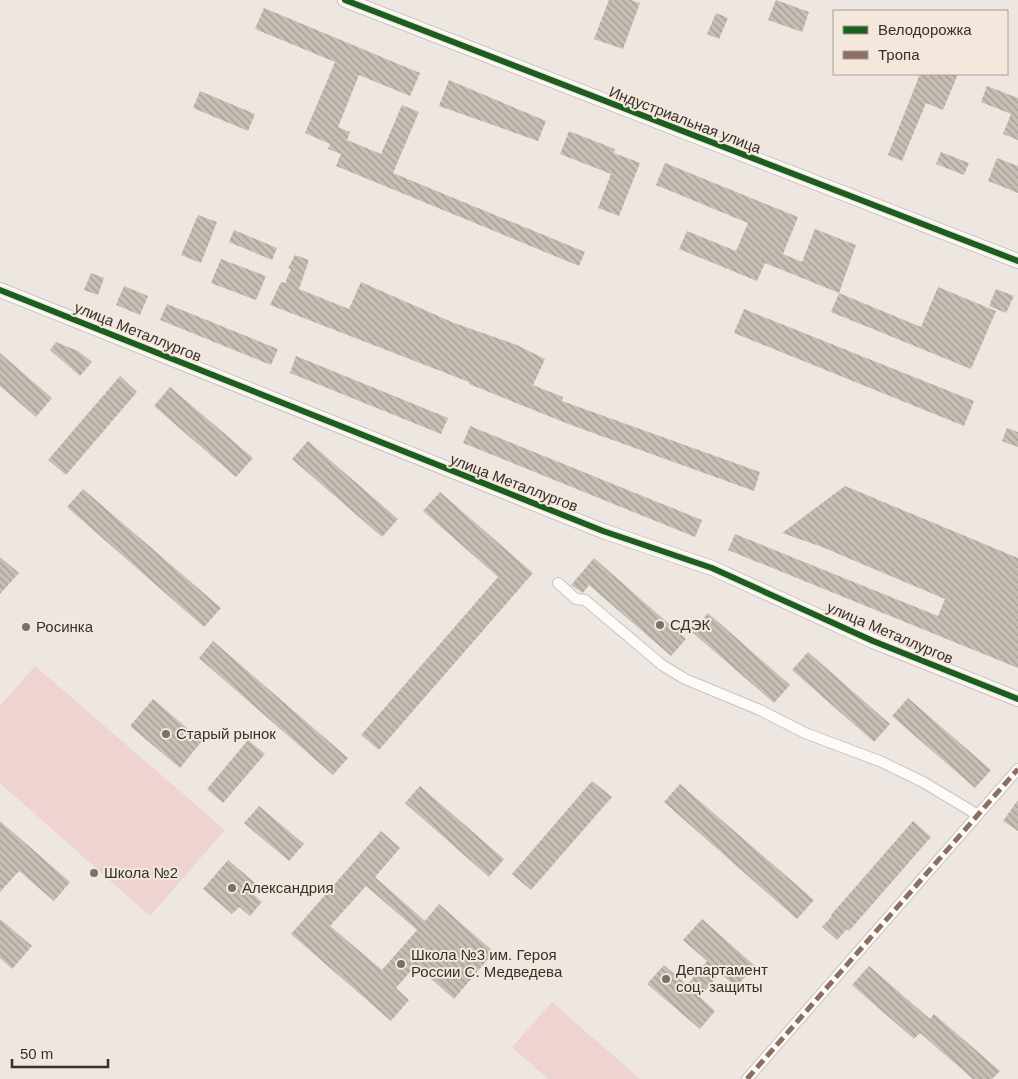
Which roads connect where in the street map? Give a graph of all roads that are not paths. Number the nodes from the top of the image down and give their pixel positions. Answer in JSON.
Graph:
{"nodes":[{"id":1,"x":345,"y":0,"type":"edge"},
{"id":2,"x":1018,"y":261,"type":"edge"},
{"id":3,"x":0,"y":290,"type":"edge"},
{"id":4,"x":558,"y":583,"type":"dead end"},
{"id":5,"x":1018,"y":699,"type":"edge"},
{"id":6,"x":1018,"y":769,"type":"edge"},
{"id":7,"x":978,"y":815,"type":"junction"},
{"id":8,"x":746,"y":1079,"type":"edge"}],
"edges":[{"from":1,"to":2,"type":"street","name":"Индустриальная улица"},
{"from":3,"to":5,"type":"street","name":"улица Металлургов"},
{"from":4,"to":7,"type":"street"},
{"from":6,"to":7,"type":"street"},
{"from":7,"to":8,"type":"street"}]}
